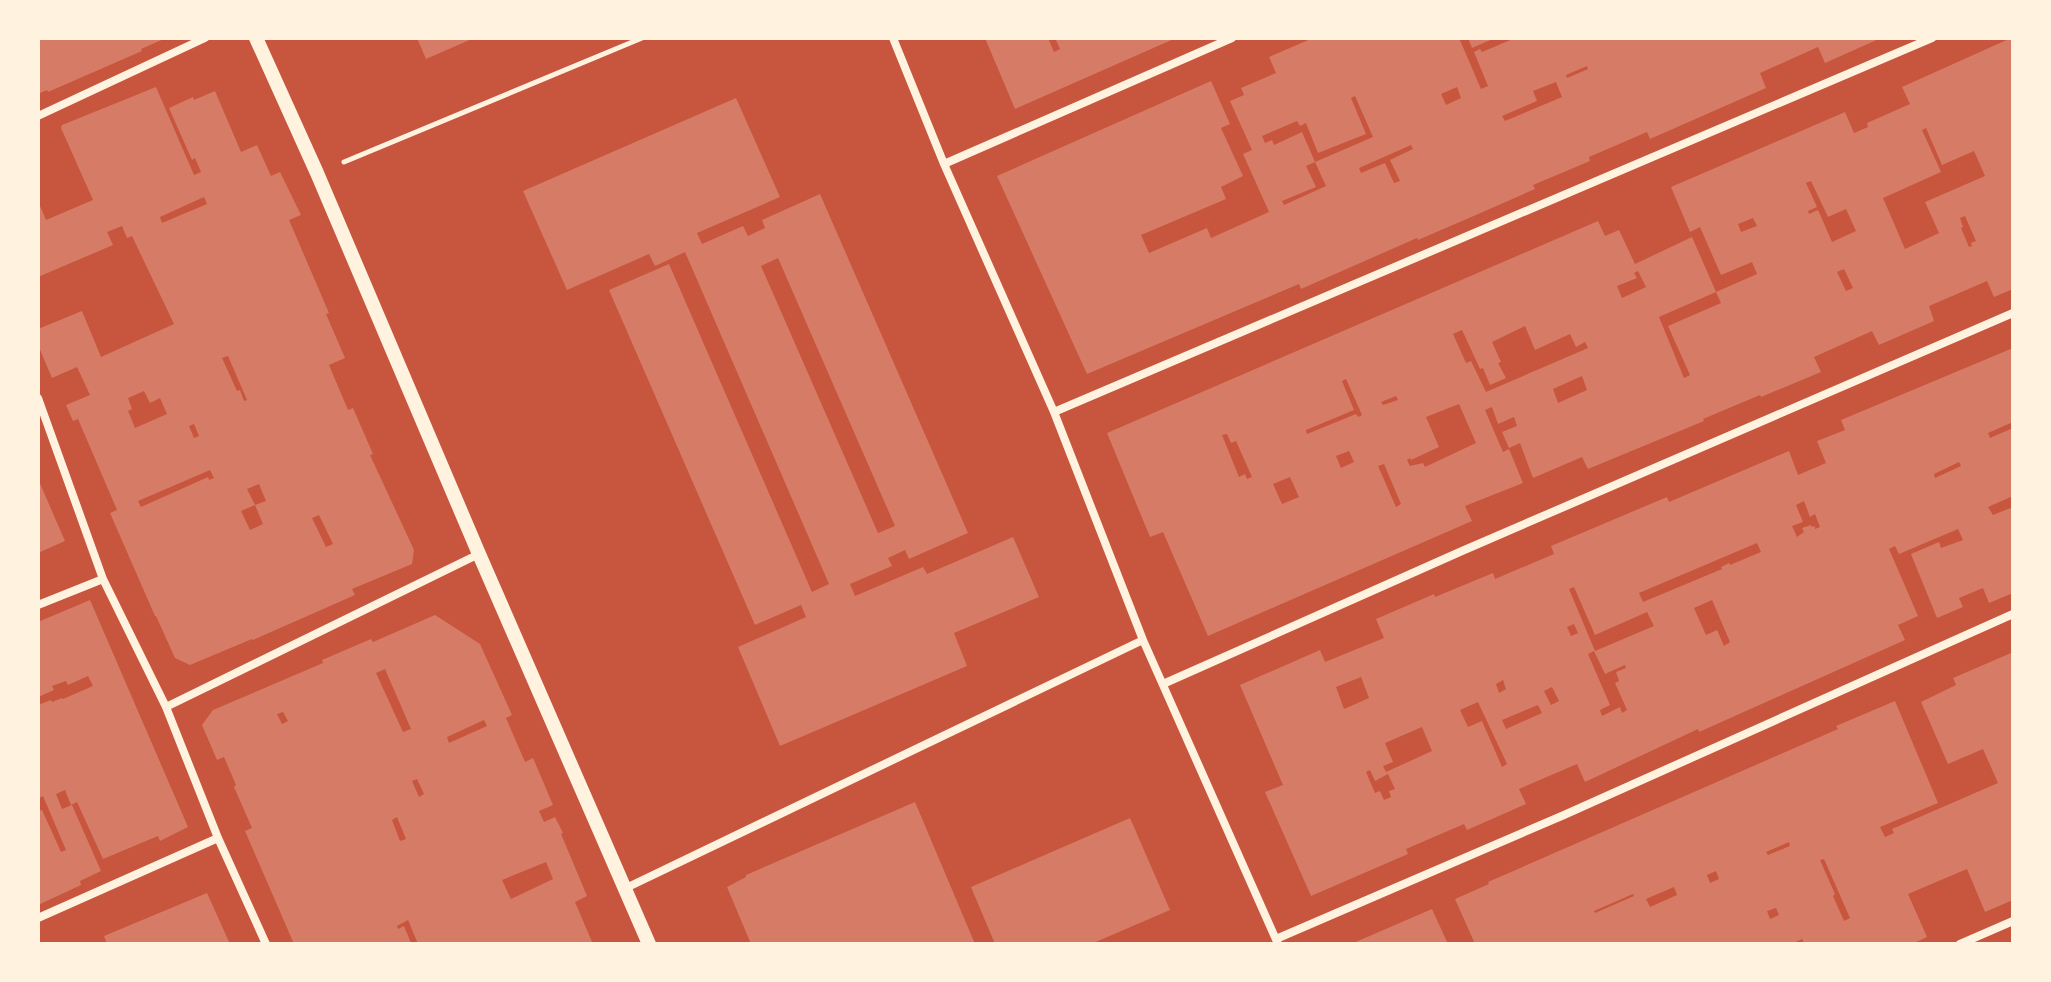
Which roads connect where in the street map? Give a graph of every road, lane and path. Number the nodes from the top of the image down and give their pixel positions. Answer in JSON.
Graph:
{"nodes":[{"id":1,"x":205,"y":38,"type":"edge"},
{"id":2,"x":256,"y":38,"type":"edge"},
{"id":3,"x":642,"y":38,"type":"edge"},
{"id":4,"x":893,"y":38,"type":"edge"},
{"id":5,"x":1232,"y":38,"type":"edge"},
{"id":6,"x":1932,"y":38,"type":"edge"},
{"id":7,"x":38,"y":116,"type":"edge"},
{"id":8,"x":944,"y":164,"type":"junction"},
{"id":9,"x":317,"y":173,"type":"junction"},
{"id":10,"x":2013,"y":313,"type":"edge"},
{"id":11,"x":38,"y":398,"type":"edge"},
{"id":12,"x":1054,"y":412,"type":"junction"},
{"id":13,"x":479,"y":554,"type":"junction"},
{"id":14,"x":103,"y":579,"type":"junction"},
{"id":15,"x":38,"y":605,"type":"edge"},
{"id":16,"x":2013,"y":614,"type":"edge"},
{"id":17,"x":1143,"y":640,"type":"junction"},
{"id":18,"x":1163,"y":684,"type":"junction"},
{"id":19,"x":166,"y":707,"type":"junction"},
{"id":20,"x":218,"y":838,"type":"junction"},
{"id":21,"x":626,"y":888,"type":"junction"},
{"id":22,"x":38,"y":918,"type":"edge"},
{"id":23,"x":2013,"y":921,"type":"edge"},
{"id":24,"x":1277,"y":942,"type":"edge"},
{"id":25,"x":266,"y":944,"type":"edge"},
{"id":26,"x":649,"y":944,"type":"edge"},
{"id":27,"x":1960,"y":944,"type":"edge"}],
"edges":[{"from":1,"to":7,"type":"street"},
{"from":2,"to":9,"type":"street"},
{"from":3,"to":9,"type":"path"},
{"from":4,"to":8,"type":"street"},
{"from":5,"to":8,"type":"street"},
{"from":6,"to":12,"type":"street"},
{"from":8,"to":12,"type":"street"},
{"from":9,"to":13,"type":"street"},
{"from":10,"to":18,"type":"street"},
{"from":11,"to":14,"type":"street"},
{"from":12,"to":17,"type":"street"},
{"from":13,"to":19,"type":"street"},
{"from":13,"to":21,"type":"street"},
{"from":14,"to":15,"type":"street"},
{"from":14,"to":19,"type":"street"},
{"from":16,"to":24,"type":"street"},
{"from":17,"to":18,"type":"street"},
{"from":17,"to":21,"type":"street"},
{"from":18,"to":24,"type":"street"},
{"from":19,"to":20,"type":"street"},
{"from":20,"to":22,"type":"street"},
{"from":20,"to":25,"type":"street"},
{"from":21,"to":26,"type":"street"},
{"from":23,"to":27,"type":"street"}]}
